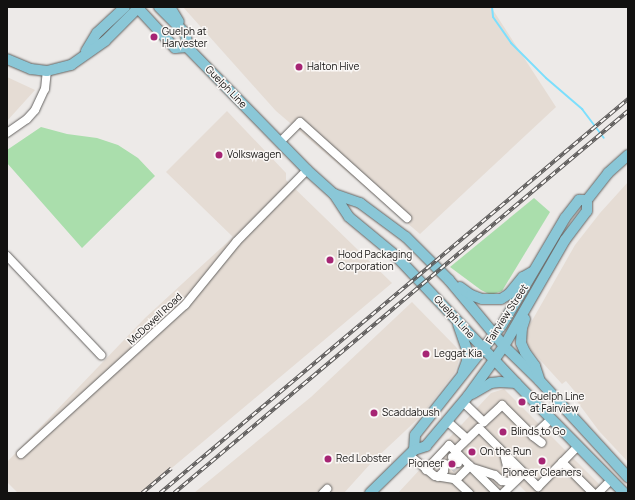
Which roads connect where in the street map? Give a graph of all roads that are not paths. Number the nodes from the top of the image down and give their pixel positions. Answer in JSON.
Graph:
{"nodes":[{"id":1,"x":125,"y":7,"type":"edge"},
{"id":2,"x":138,"y":7,"type":"edge"},
{"id":3,"x":158,"y":7,"type":"edge"},
{"id":4,"x":170,"y":7,"type":"edge"},
{"id":5,"x":186,"y":34,"type":"junction"},
{"id":6,"x":187,"y":47,"type":"junction"},
{"id":7,"x":84,"y":54,"type":"junction"},
{"id":8,"x":7,"y":59,"type":"edge"},
{"id":9,"x":47,"y":71,"type":"junction"},
{"id":10,"x":7,"y":134,"type":"edge"},
{"id":11,"x":280,"y":142,"type":"junction"},
{"id":12,"x":628,"y":155,"type":"edge"},
{"id":13,"x":307,"y":170,"type":"junction"},
{"id":14,"x":334,"y":194,"type":"junction"},
{"id":15,"x":587,"y":200,"type":"junction"},
{"id":16,"x":407,"y":218,"type":"dead end"},
{"id":17,"x":7,"y":256,"type":"edge"},
{"id":18,"x":533,"y":272,"type":"junction"},
{"id":19,"x":449,"y":280,"type":"junction"},
{"id":20,"x":526,"y":311,"type":"junction"},
{"id":21,"x":456,"y":321,"type":"junction"},
{"id":22,"x":495,"y":335,"type":"junction"},
{"id":23,"x":504,"y":346,"type":"junction"},
{"id":24,"x":484,"y":349,"type":"junction"},
{"id":25,"x":101,"y":355,"type":"dead end"},
{"id":26,"x":494,"y":360,"type":"junction"},
{"id":27,"x":539,"y":380,"type":"junction"},
{"id":28,"x":459,"y":382,"type":"junction"},
{"id":29,"x":516,"y":383,"type":"junction"},
{"id":30,"x":466,"y":399,"type":"junction"},
{"id":31,"x":551,"y":419,"type":"junction"},
{"id":32,"x":447,"y":421,"type":"junction"},
{"id":33,"x":533,"y":436,"type":"junction"},
{"id":34,"x":467,"y":439,"type":"junction"},
{"id":35,"x":542,"y":443,"type":"dead end"},
{"id":36,"x":578,"y":446,"type":"junction"},
{"id":37,"x":411,"y":452,"type":"junction"},
{"id":38,"x":22,"y":454,"type":"dead end"},
{"id":39,"x":504,"y":454,"type":"junction"},
{"id":40,"x":456,"y":457,"type":"junction"},
{"id":41,"x":562,"y":462,"type":"junction"},
{"id":42,"x":471,"y":467,"type":"junction"},
{"id":43,"x":446,"y":468,"type":"tunnel mouth"},
{"id":44,"x":426,"y":470,"type":"junction"},
{"id":45,"x":524,"y":473,"type":"junction"},
{"id":46,"x":438,"y":477,"type":"junction"},
{"id":47,"x":628,"y":477,"type":"edge"},
{"id":48,"x":456,"y":480,"type":"junction"},
{"id":49,"x":611,"y":480,"type":"junction"},
{"id":50,"x":370,"y":493,"type":"edge"},
{"id":51,"x":469,"y":493,"type":"edge"},
{"id":52,"x":497,"y":493,"type":"edge"},
{"id":53,"x":503,"y":493,"type":"edge"},
{"id":54,"x":593,"y":493,"type":"edge"},
{"id":55,"x":598,"y":493,"type":"edge"},
{"id":56,"x":624,"y":493,"type":"edge"}],
"edges":[{"from":1,"to":7,"type":"main road"},
{"from":2,"to":6,"type":"main road"},
{"from":2,"to":7,"type":"main road"},
{"from":3,"to":5,"type":"main road"},
{"from":4,"to":5,"type":"main road"},
{"from":5,"to":6,"type":"main road"},
{"from":6,"to":11,"type":"main road","name":"Guelph Line"},
{"from":7,"to":9,"type":"main road"},
{"from":8,"to":9,"type":"main road"},
{"from":9,"to":10,"type":"street"},
{"from":11,"to":13,"type":"main road","name":"Guelph Line"},
{"from":11,"to":16,"type":"street"},
{"from":12,"to":15,"type":"main road","name":"Fairview Street"},
{"from":13,"to":14,"type":"main road","name":"Guelph Line"},
{"from":13,"to":38,"type":"street","name":"McDowell Road"},
{"from":14,"to":19,"type":"main road","name":"Guelph Line"},
{"from":14,"to":21,"type":"main road","name":"Guelph Line"},
{"from":15,"to":18,"type":"main road","name":"Fairview Street"},
{"from":15,"to":20,"type":"main road","name":"Fairview Street"},
{"from":17,"to":25,"type":"street"},
{"from":18,"to":19,"type":"main road"},
{"from":18,"to":22,"type":"main road","name":"Fairview Street"},
{"from":19,"to":22,"type":"main road","name":"Guelph Line"},
{"from":20,"to":23,"type":"main road","name":"Fairview Street"},
{"from":20,"to":27,"type":"main road"},
{"from":21,"to":24,"type":"main road","name":"Guelph Line"},
{"from":21,"to":28,"type":"main road"},
{"from":22,"to":23,"type":"main road","name":"Guelph Line"},
{"from":22,"to":24,"type":"main road","name":"Fairview Street"},
{"from":23,"to":26,"type":"main road","name":"Fairview Street"},
{"from":23,"to":27,"type":"main road","name":"Guelph Line"},
{"from":24,"to":26,"type":"main road","name":"Guelph Line"},
{"from":24,"to":28,"type":"main road","name":"Fairview Street"},
{"from":26,"to":29,"type":"main road","name":"Guelph Line"},
{"from":26,"to":30,"type":"main road","name":"Fairview Street"},
{"from":27,"to":47,"type":"main road","name":"Guelph Line"},
{"from":28,"to":37,"type":"main road","name":"Fairview Street"},
{"from":29,"to":30,"type":"main road"},
{"from":29,"to":31,"type":"main road","name":"Guelph Line"},
{"from":30,"to":32,"type":"main road","name":"Fairview Street"},
{"from":30,"to":33,"type":"street"},
{"from":31,"to":33,"type":"street"},
{"from":31,"to":36,"type":"main road","name":"Guelph Line"},
{"from":32,"to":34,"type":"street"},
{"from":32,"to":37,"type":"main road","name":"Fairview Street"},
{"from":33,"to":35,"type":"street"},
{"from":34,"to":39,"type":"street"},
{"from":34,"to":40,"type":"street"},
{"from":36,"to":41,"type":"street"},
{"from":36,"to":49,"type":"main road","name":"Guelph Line"},
{"from":37,"to":44,"type":"street"},
{"from":37,"to":50,"type":"main road","name":"Fairview Street"},
{"from":39,"to":42,"type":"street"},
{"from":39,"to":45,"type":"street"},
{"from":40,"to":42,"type":"street"},
{"from":40,"to":44,"type":"street"},
{"from":41,"to":45,"type":"street"},
{"from":41,"to":54,"type":"street"},
{"from":42,"to":48,"type":"street"},
{"from":42,"to":52,"type":"street"},
{"from":43,"to":46,"type":"street"},
{"from":44,"to":46,"type":"street"},
{"from":45,"to":53,"type":"street"},
{"from":46,"to":48,"type":"street"},
{"from":48,"to":51,"type":"street"},
{"from":49,"to":55,"type":"street"},
{"from":49,"to":56,"type":"main road","name":"Guelph Line"}]}
